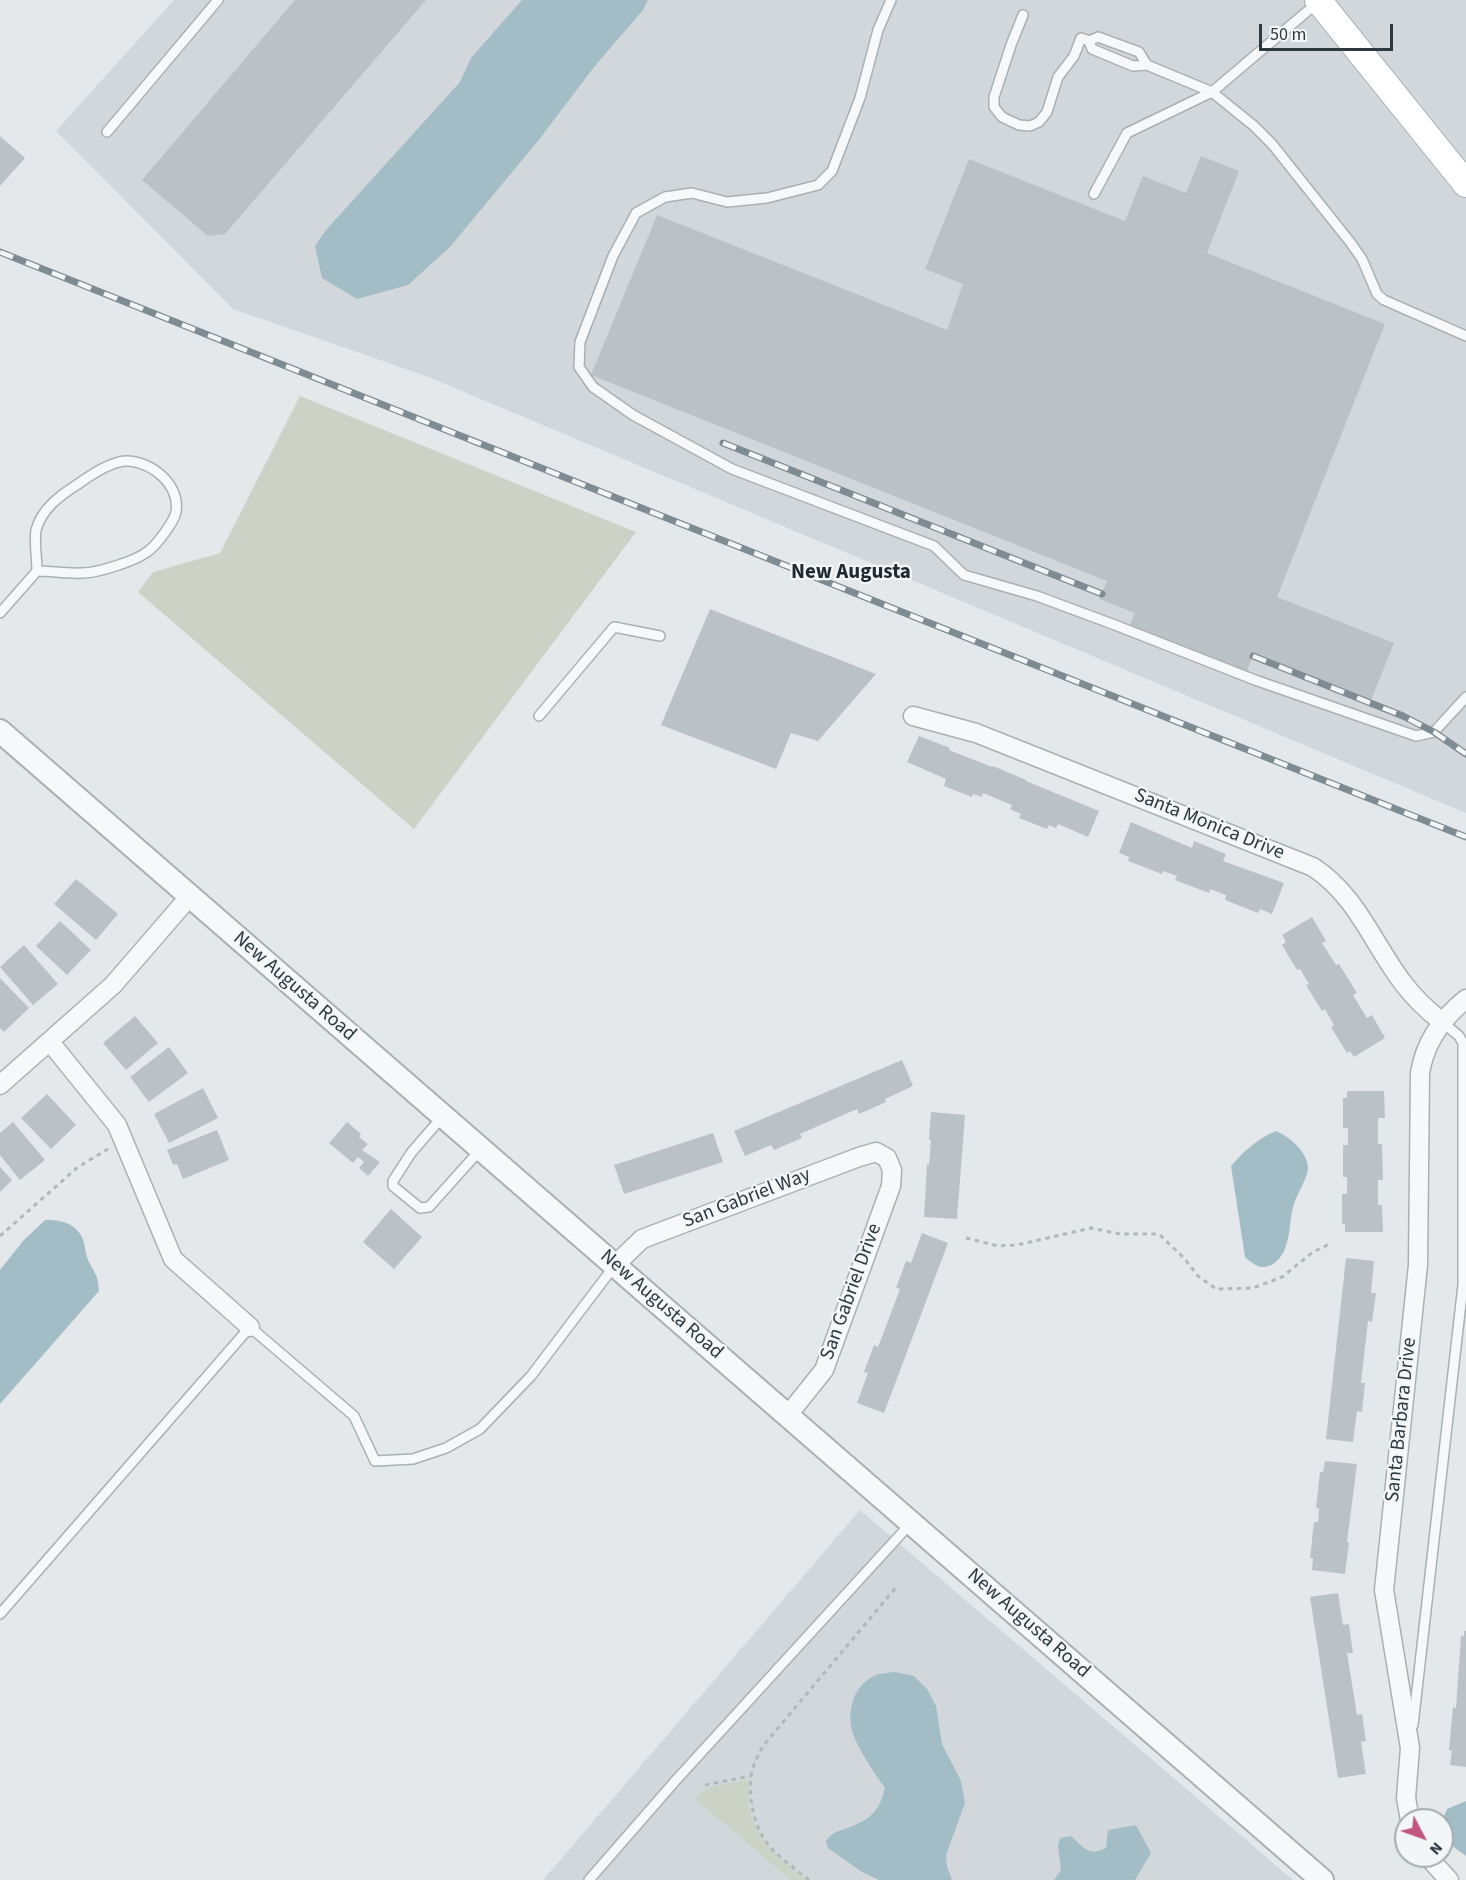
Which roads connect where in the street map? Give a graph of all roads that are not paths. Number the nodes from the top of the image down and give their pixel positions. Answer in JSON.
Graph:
{"nodes":[{"id":1,"x":218,"y":0,"type":"edge"},
{"id":2,"x":891,"y":0,"type":"edge"},
{"id":3,"x":1318,"y":1,"type":"edge"},
{"id":4,"x":1023,"y":15,"type":"dead end"},
{"id":5,"x":1085,"y":39,"type":"junction"},
{"id":6,"x":1147,"y":65,"type":"junction"},
{"id":7,"x":1212,"y":92,"type":"junction"},
{"id":8,"x":107,"y":132,"type":"dead end"},
{"id":9,"x":1466,"y":184,"type":"edge"},
{"id":10,"x":1094,"y":194,"type":"dead end"},
{"id":11,"x":1466,"y":336,"type":"edge"},
{"id":12,"x":37,"y":571,"type":"junction"},
{"id":13,"x":0,"y":612,"type":"edge"},
{"id":14,"x":660,"y":636,"type":"dead end"},
{"id":15,"x":1466,"y":697,"type":"edge"},
{"id":16,"x":539,"y":716,"type":"dead end"},
{"id":17,"x":913,"y":716,"type":"dead end"},
{"id":18,"x":0,"y":731,"type":"edge"},
{"id":19,"x":190,"y":896,"type":"junction"},
{"id":20,"x":1466,"y":999,"type":"edge"},
{"id":21,"x":1442,"y":1022,"type":"junction"},
{"id":22,"x":50,"y":1042,"type":"junction"},
{"id":23,"x":0,"y":1085,"type":"edge"},
{"id":24,"x":443,"y":1116,"type":"junction"},
{"id":25,"x":481,"y":1149,"type":"junction"},
{"id":26,"x":887,"y":1158,"type":"joint"},
{"id":27,"x":615,"y":1266,"type":"junction"},
{"id":28,"x":250,"y":1327,"type":"junction"},
{"id":29,"x":788,"y":1415,"type":"junction"},
{"id":30,"x":911,"y":1522,"type":"junction"},
{"id":31,"x":0,"y":1614,"type":"edge"},
{"id":32,"x":1410,"y":1748,"type":"junction"},
{"id":33,"x":1408,"y":1808,"type":"edge"},
{"id":34,"x":1438,"y":1868,"type":"edge"},
{"id":35,"x":589,"y":1880,"type":"edge"},
{"id":36,"x":1322,"y":1880,"type":"edge"},
{"id":37,"x":1449,"y":1880,"type":"edge"}],
"edges":[{"from":1,"to":8,"type":"lane"},
{"from":2,"to":15,"type":"lane"},
{"from":3,"to":7,"type":"lane"},
{"from":3,"to":9,"type":"main road"},
{"from":4,"to":5,"type":"lane"},
{"from":5,"to":6,"type":"lane"},
{"from":5,"to":6,"type":"lane"},
{"from":6,"to":7,"type":"lane"},
{"from":7,"to":10,"type":"lane"},
{"from":7,"to":11,"type":"lane"},
{"from":12,"to":12,"type":"lane"},
{"from":12,"to":13,"type":"lane"},
{"from":14,"to":16,"type":"lane"},
{"from":17,"to":21,"type":"street","name":"Santa Monica Drive"},
{"from":18,"to":19,"type":"street","name":"New Augusta Road"},
{"from":19,"to":22,"type":"street"},
{"from":19,"to":24,"type":"street","name":"New Augusta Road"},
{"from":20,"to":21,"type":"street","name":"Santa Barbara Drive"},
{"from":21,"to":32,"type":"street","name":"Santa Barbara Drive"},
{"from":21,"to":32,"type":"lane"},
{"from":22,"to":23,"type":"street"},
{"from":22,"to":28,"type":"street"},
{"from":24,"to":25,"type":"street","name":"New Augusta Road"},
{"from":24,"to":25,"type":"lane"},
{"from":25,"to":27,"type":"street","name":"New Augusta Road"},
{"from":26,"to":27,"type":"street","name":"San Gabriel Way"},
{"from":26,"to":29,"type":"street","name":"San Gabriel Drive"},
{"from":27,"to":28,"type":"lane"},
{"from":27,"to":29,"type":"street","name":"New Augusta Road"},
{"from":28,"to":31,"type":"lane"},
{"from":29,"to":30,"type":"street","name":"New Augusta Road"},
{"from":30,"to":35,"type":"lane"},
{"from":30,"to":36,"type":"street","name":"New Augusta Road"},
{"from":32,"to":33,"type":"street","name":"Santa Barbara Drive"},
{"from":34,"to":37,"type":"street"}]}
